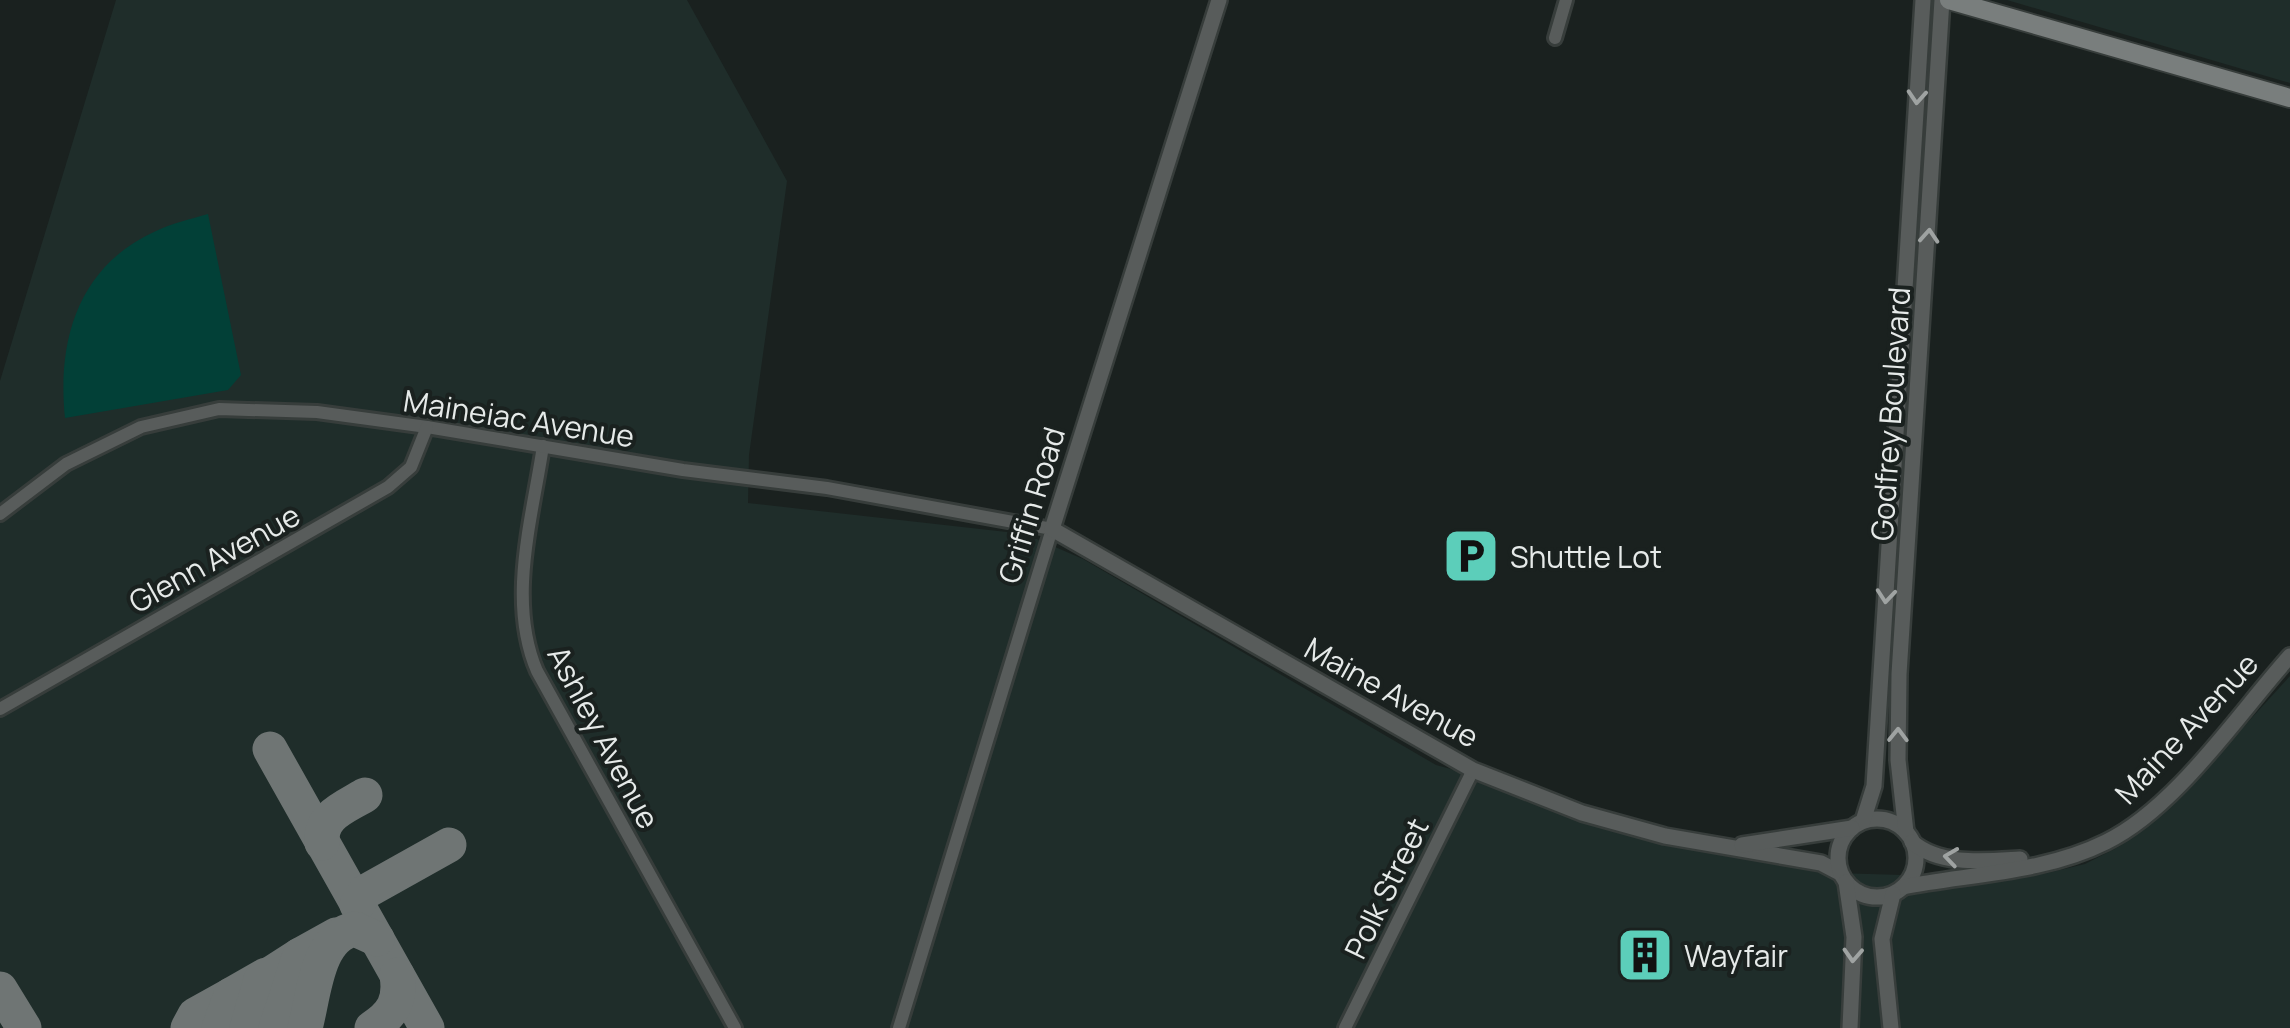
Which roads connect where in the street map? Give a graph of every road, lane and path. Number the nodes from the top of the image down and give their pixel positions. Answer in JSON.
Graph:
{"nodes":[{"id":1,"x":1220,"y":0,"type":"edge"},
{"id":2,"x":1566,"y":0,"type":"edge"},
{"id":3,"x":1924,"y":0,"type":"edge"},
{"id":4,"x":1945,"y":0,"type":"edge"},
{"id":5,"x":1555,"y":38,"type":"dead end"},
{"id":6,"x":2290,"y":98,"type":"edge"},
{"id":7,"x":427,"y":427,"type":"junction"},
{"id":8,"x":542,"y":446,"type":"junction"},
{"id":9,"x":0,"y":514,"type":"edge"},
{"id":10,"x":1052,"y":529,"type":"junction"},
{"id":11,"x":2290,"y":656,"type":"edge"},
{"id":12,"x":0,"y":709,"type":"edge"},
{"id":13,"x":1472,"y":770,"type":"junction"},
{"id":14,"x":1858,"y":825,"type":"junction"},
{"id":15,"x":1909,"y":837,"type":"junction"},
{"id":16,"x":1728,"y":848,"type":"junction"},
{"id":17,"x":2064,"y":858,"type":"junction"},
{"id":18,"x":1843,"y":878,"type":"junction"},
{"id":19,"x":1898,"y":890,"type":"junction"},
{"id":20,"x":734,"y":1028,"type":"edge"},
{"id":21,"x":899,"y":1028,"type":"edge"},
{"id":22,"x":1345,"y":1028,"type":"edge"},
{"id":23,"x":1850,"y":1028,"type":"edge"},
{"id":24,"x":1891,"y":1028,"type":"edge"}],
"edges":[{"from":1,"to":10,"type":"street","name":"Griffin Road"},
{"from":2,"to":5,"type":"street"},
{"from":3,"to":14,"type":"street","name":"Godfrey Boulevard","one_way":true},
{"from":4,"to":6,"type":"main road"},
{"from":15,"to":4,"type":"street","name":"Godfrey Boulevard","one_way":true},
{"from":7,"to":8,"type":"street","name":"Maineiac Avenue"},
{"from":7,"to":9,"type":"street","name":"Maineiac Avenue"},
{"from":7,"to":12,"type":"street","name":"Glenn Avenue"},
{"from":8,"to":10,"type":"street","name":"Maineiac Avenue"},
{"from":8,"to":20,"type":"street","name":"Ashley Avenue"},
{"from":10,"to":13,"type":"street","name":"Maine Avenue"},
{"from":10,"to":21,"type":"street","name":"Griffin Road"},
{"from":11,"to":17,"type":"street","name":"Maine Avenue"},
{"from":13,"to":16,"type":"street","name":"Maine Avenue"},
{"from":13,"to":22,"type":"street","name":"Polk Street"},
{"from":14,"to":15,"type":"street"},
{"from":14,"to":16,"type":"street","name":"Maine Avenue"},
{"from":14,"to":18,"type":"street"},
{"from":17,"to":15,"type":"street","name":"Maine Avenue","one_way":true},
{"from":15,"to":19,"type":"street"},
{"from":16,"to":18,"type":"street","name":"Maine Avenue"},
{"from":17,"to":19,"type":"street","name":"Maine Avenue"},
{"from":18,"to":19,"type":"street"},
{"from":18,"to":23,"type":"street","one_way":true},
{"from":19,"to":24,"type":"street"}]}
